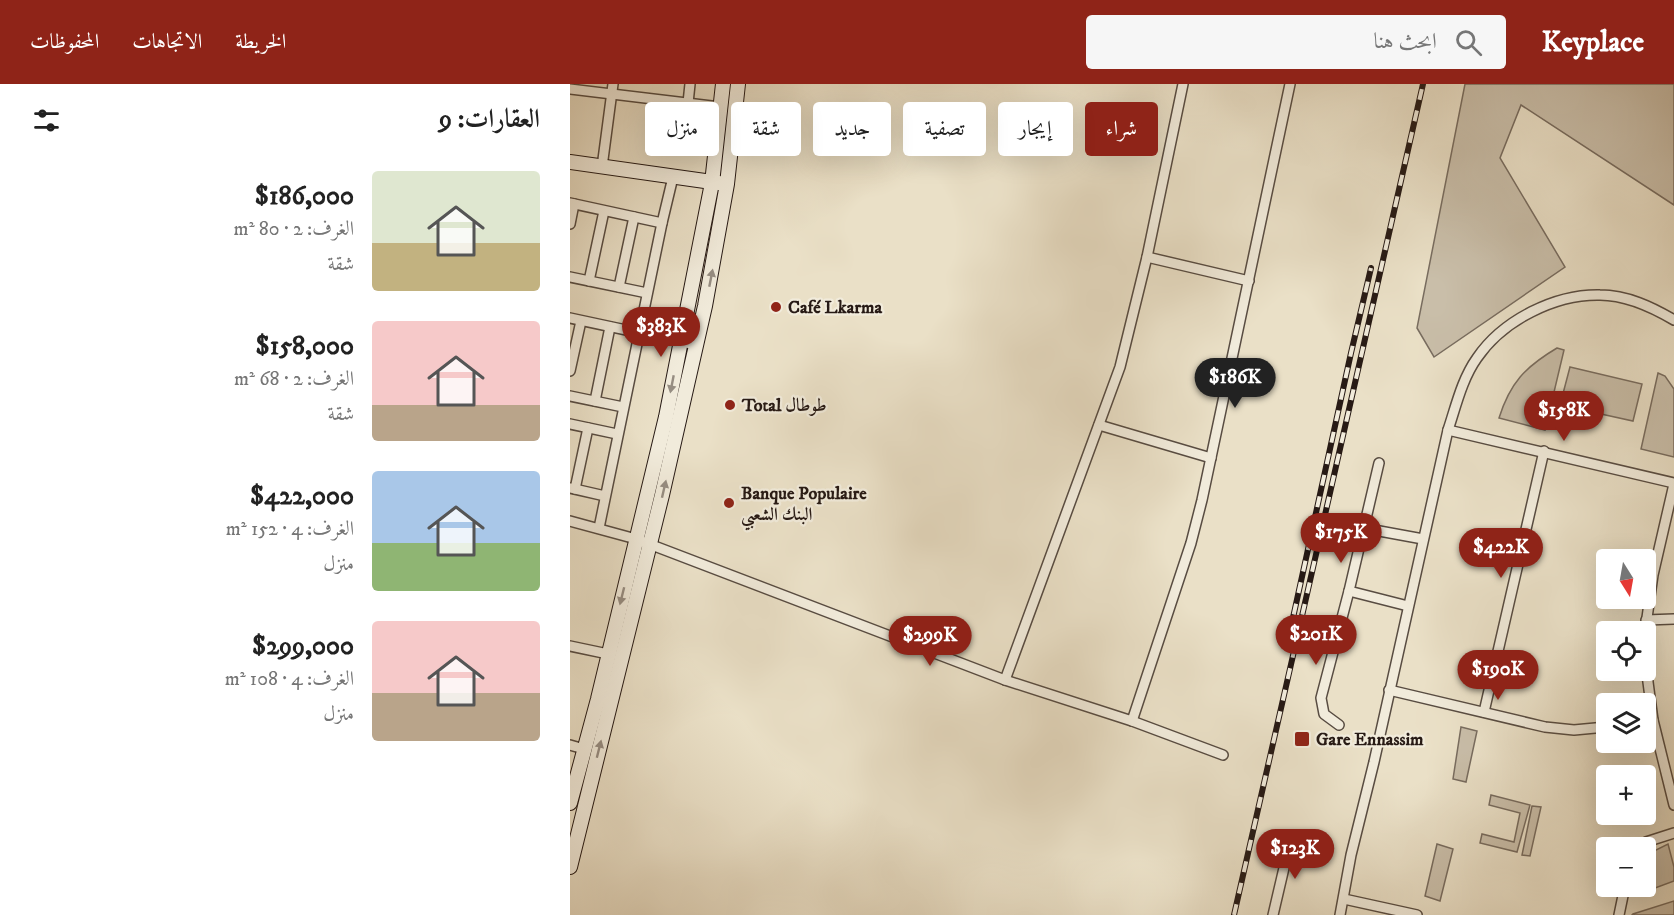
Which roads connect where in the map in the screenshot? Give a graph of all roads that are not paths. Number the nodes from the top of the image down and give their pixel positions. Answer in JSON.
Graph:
{"nodes":[{"id":1,"x":690,"y":84,"type":"edge"},
{"id":2,"x":723,"y":84,"type":"edge"},
{"id":3,"x":738,"y":84,"type":"edge"},
{"id":4,"x":1183,"y":84,"type":"edge"},
{"id":5,"x":1290,"y":84,"type":"edge"},
{"id":6,"x":570,"y":89,"type":"edge"},
{"id":7,"x":612,"y":89,"type":"edge"},
{"id":8,"x":683,"y":102,"type":"edge"},
{"id":9,"x":688,"y":102,"type":"edge"},
{"id":10,"x":720,"y":107,"type":"joint"},
{"id":11,"x":570,"y":162,"type":"edge"},
{"id":12,"x":602,"y":166,"type":"junction"},
{"id":13,"x":673,"y":177,"type":"junction"},
{"id":14,"x":712,"y":183,"type":"junction"},
{"id":15,"x":726,"y":184,"type":"junction"},
{"id":16,"x":572,"y":204,"type":"edge"},
{"id":17,"x":604,"y":211,"type":"junction"},
{"id":18,"x":634,"y":217,"type":"junction"},
{"id":19,"x":662,"y":223,"type":"junction"},
{"id":20,"x":570,"y":224,"type":"edge"},
{"id":21,"x":1147,"y":257,"type":"junction"},
{"id":22,"x":570,"y":277,"type":"edge"},
{"id":23,"x":589,"y":280,"type":"junction"},
{"id":24,"x":1249,"y":280,"type":"junction"},
{"id":25,"x":619,"y":287,"type":"junction"},
{"id":26,"x":647,"y":292,"type":"junction"},
{"id":27,"x":570,"y":318,"type":"edge"},
{"id":28,"x":1674,"y":320,"type":"edge"},
{"id":29,"x":581,"y":321,"type":"junction"},
{"id":30,"x":610,"y":327,"type":"junction"},
{"id":31,"x":639,"y":333,"type":"junction"},
{"id":32,"x":681,"y":342,"type":"junction"},
{"id":33,"x":696,"y":345,"type":"junction"},
{"id":34,"x":570,"y":371,"type":"edge"},
{"id":35,"x":570,"y":396,"type":"edge"},
{"id":36,"x":595,"y":401,"type":"junction"},
{"id":37,"x":623,"y":407,"type":"junction"},
{"id":38,"x":570,"y":424,"type":"edge"},
{"id":39,"x":1099,"y":425,"type":"junction"},
{"id":40,"x":588,"y":428,"type":"junction"},
{"id":41,"x":1448,"y":430,"type":"junction"},
{"id":42,"x":617,"y":434,"type":"junction"},
{"id":43,"x":1544,"y":451,"type":"junction"},
{"id":44,"x":1211,"y":458,"type":"junction"},
{"id":45,"x":1378,"y":463,"type":"dead end"},
{"id":46,"x":1674,"y":484,"type":"edge"},
{"id":47,"x":572,"y":488,"type":"edge"},
{"id":48,"x":605,"y":496,"type":"junction"},
{"id":49,"x":570,"y":521,"type":"edge"},
{"id":50,"x":598,"y":528,"type":"junction"},
{"id":51,"x":1363,"y":528,"type":"junction"},
{"id":52,"x":636,"y":539,"type":"junction"},
{"id":53,"x":1423,"y":539,"type":"junction"},
{"id":54,"x":650,"y":546,"type":"junction"},
{"id":55,"x":1349,"y":591,"type":"junction"},
{"id":56,"x":1408,"y":606,"type":"junction"},
{"id":57,"x":1674,"y":619,"type":"edge"},
{"id":58,"x":1646,"y":620,"type":"joint"},
{"id":59,"x":570,"y":646,"type":"edge"},
{"id":60,"x":608,"y":654,"type":"junction"},
{"id":61,"x":1005,"y":680,"type":"junction"},
{"id":62,"x":1389,"y":690,"type":"junction"},
{"id":63,"x":1484,"y":712,"type":"junction"},
{"id":64,"x":1132,"y":721,"type":"junction"},
{"id":65,"x":1339,"y":725,"type":"dead end"},
{"id":66,"x":1596,"y":728,"type":"edge"},
{"id":67,"x":1656,"y":744,"type":"edge"},
{"id":68,"x":570,"y":745,"type":"edge"},
{"id":69,"x":585,"y":749,"type":"junction"},
{"id":70,"x":1222,"y":755,"type":"dead end"},
{"id":71,"x":572,"y":784,"type":"edge"},
{"id":72,"x":589,"y":790,"type":"junction"},
{"id":73,"x":570,"y":803,"type":"edge"},
{"id":74,"x":1674,"y":805,"type":"edge"},
{"id":75,"x":1674,"y":833,"type":"edge"},
{"id":76,"x":1291,"y":838,"type":"dead end"},
{"id":77,"x":1656,"y":839,"type":"edge"},
{"id":78,"x":570,"y":867,"type":"edge"},
{"id":79,"x":1623,"y":897,"type":"edge"},
{"id":80,"x":1344,"y":898,"type":"junction"},
{"id":81,"x":1273,"y":915,"type":"edge"},
{"id":82,"x":1340,"y":915,"type":"edge"},
{"id":83,"x":1417,"y":915,"type":"edge"},
{"id":84,"x":1619,"y":915,"type":"edge"}],
"edges":[{"from":1,"to":9,"type":"street"},
{"from":2,"to":10,"type":"street"},
{"from":3,"to":15,"type":"street"},
{"from":4,"to":21,"type":"street"},
{"from":5,"to":24,"type":"street"},
{"from":6,"to":7,"type":"street"},
{"from":7,"to":8,"type":"street"},
{"from":7,"to":12,"type":"street"},
{"from":10,"to":14,"type":"street"},
{"from":11,"to":12,"type":"street"},
{"from":12,"to":13,"type":"street"},
{"from":13,"to":14,"type":"street"},
{"from":13,"to":19,"type":"street"},
{"from":14,"to":15,"type":"street"},
{"from":14,"to":32,"type":"street"},
{"from":33,"to":15,"type":"street","one_way":true},
{"from":16,"to":17,"type":"street"},
{"from":16,"to":20,"type":"street"},
{"from":17,"to":18,"type":"street"},
{"from":17,"to":23,"type":"street"},
{"from":18,"to":19,"type":"street"},
{"from":18,"to":25,"type":"street"},
{"from":19,"to":26,"type":"street"},
{"from":21,"to":24,"type":"street"},
{"from":21,"to":39,"type":"street"},
{"from":22,"to":23,"type":"street"},
{"from":23,"to":25,"type":"street"},
{"from":24,"to":44,"type":"street"},
{"from":25,"to":26,"type":"street"},
{"from":26,"to":31,"type":"street"},
{"from":27,"to":29,"type":"street"},
{"from":28,"to":41,"type":"street"},
{"from":29,"to":30,"type":"street"},
{"from":29,"to":34,"type":"street"},
{"from":30,"to":31,"type":"street"},
{"from":30,"to":36,"type":"street"},
{"from":31,"to":32,"type":"street"},
{"from":31,"to":37,"type":"street"},
{"from":32,"to":33,"type":"street"},
{"from":32,"to":52,"type":"street","one_way":true},
{"from":54,"to":33,"type":"street","one_way":true},
{"from":35,"to":36,"type":"street"},
{"from":36,"to":37,"type":"street"},
{"from":37,"to":42,"type":"street"},
{"from":38,"to":40,"type":"street"},
{"from":39,"to":44,"type":"street"},
{"from":39,"to":61,"type":"street"},
{"from":40,"to":42,"type":"street"},
{"from":40,"to":47,"type":"street"},
{"from":41,"to":43,"type":"street"},
{"from":41,"to":53,"type":"street"},
{"from":42,"to":48,"type":"street"},
{"from":43,"to":46,"type":"street"},
{"from":43,"to":63,"type":"street"},
{"from":44,"to":64,"type":"street"},
{"from":45,"to":51,"type":"street"},
{"from":46,"to":58,"type":"street"},
{"from":47,"to":48,"type":"street"},
{"from":48,"to":50,"type":"street"},
{"from":49,"to":50,"type":"street"},
{"from":50,"to":52,"type":"street"},
{"from":51,"to":53,"type":"street"},
{"from":51,"to":55,"type":"street"},
{"from":52,"to":54,"type":"street"},
{"from":52,"to":60,"type":"street","one_way":true},
{"from":53,"to":56,"type":"street"},
{"from":54,"to":61,"type":"street"},
{"from":72,"to":54,"type":"street","one_way":true},
{"from":55,"to":56,"type":"street"},
{"from":55,"to":65,"type":"street"},
{"from":56,"to":62,"type":"street"},
{"from":57,"to":58,"type":"street"},
{"from":59,"to":60,"type":"street"},
{"from":60,"to":69,"type":"street"},
{"from":61,"to":64,"type":"street"},
{"from":62,"to":63,"type":"street"},
{"from":62,"to":80,"type":"street"},
{"from":63,"to":66,"type":"street"},
{"from":64,"to":70,"type":"street"},
{"from":67,"to":74,"type":"street"},
{"from":68,"to":69,"type":"street"},
{"from":69,"to":71,"type":"street"},
{"from":71,"to":72,"type":"street"},
{"from":71,"to":73,"type":"street"},
{"from":72,"to":78,"type":"street"},
{"from":75,"to":77,"type":"street"},
{"from":76,"to":81,"type":"street"},
{"from":79,"to":84,"type":"street"},
{"from":80,"to":82,"type":"street"},
{"from":80,"to":83,"type":"street"}]}
